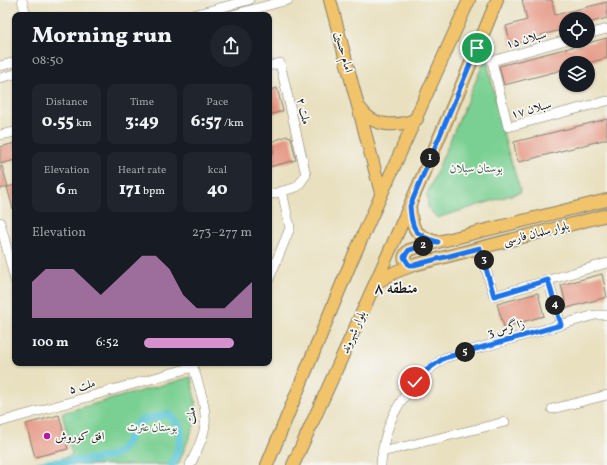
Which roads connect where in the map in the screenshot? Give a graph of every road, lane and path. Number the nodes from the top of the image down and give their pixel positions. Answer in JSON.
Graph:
{"nodes":[{"id":1,"x":22,"y":0,"type":"edge"},
{"id":2,"x":249,"y":0,"type":"edge"},
{"id":3,"x":288,"y":0,"type":"edge"},
{"id":4,"x":330,"y":0,"type":"edge"},
{"id":5,"x":469,"y":0,"type":"edge"},
{"id":6,"x":496,"y":0,"type":"edge"},
{"id":7,"x":25,"y":12,"type":"edge"},
{"id":8,"x":204,"y":12,"type":"edge"},
{"id":9,"x":243,"y":12,"type":"edge"},
{"id":10,"x":607,"y":29,"type":"edge"},
{"id":11,"x":595,"y":32,"type":"edge"},
{"id":12,"x":559,"y":42,"type":"edge"},
{"id":13,"x":12,"y":63,"type":"edge"},
{"id":14,"x":272,"y":65,"type":"edge"},
{"id":15,"x":0,"y":66,"type":"edge"},
{"id":16,"x":12,"y":75,"type":"edge"},
{"id":17,"x":0,"y":78,"type":"edge"},
{"id":18,"x":607,"y":101,"type":"edge"},
{"id":19,"x":358,"y":103,"type":"junction"},
{"id":20,"x":417,"y":119,"type":"junction"},
{"id":21,"x":508,"y":127,"type":"joint"},
{"id":22,"x":12,"y":133,"type":"edge"},
{"id":23,"x":0,"y":136,"type":"edge"},
{"id":24,"x":282,"y":191,"type":"junction"},
{"id":25,"x":382,"y":193,"type":"junction"},
{"id":26,"x":272,"y":194,"type":"edge"},
{"id":27,"x":607,"y":200,"type":"edge"},
{"id":28,"x":410,"y":206,"type":"junction"},
{"id":29,"x":607,"y":215,"type":"edge"},
{"id":30,"x":0,"y":222,"type":"edge"},
{"id":31,"x":438,"y":242,"type":"junction"},
{"id":32,"x":480,"y":248,"type":"junction"},
{"id":33,"x":607,"y":263,"type":"edge"},
{"id":34,"x":414,"y":265,"type":"junction"},
{"id":35,"x":12,"y":268,"type":"edge"},
{"id":36,"x":272,"y":273,"type":"edge"},
{"id":37,"x":548,"y":280,"type":"junction"},
{"id":38,"x":376,"y":283,"type":"junction"},
{"id":39,"x":607,"y":315,"type":"edge"},
{"id":40,"x":561,"y":325,"type":"junction"},
{"id":41,"x":190,"y":366,"type":"edge"},
{"id":42,"x":193,"y":366,"type":"edge"},
{"id":43,"x":607,"y":395,"type":"edge"},
{"id":44,"x":552,"y":409,"type":"dead end"},
{"id":45,"x":0,"y":422,"type":"edge"},
{"id":46,"x":505,"y":422,"type":"dead end"},
{"id":47,"x":382,"y":452,"type":"junction"},
{"id":48,"x":190,"y":465,"type":"edge"},
{"id":49,"x":267,"y":465,"type":"edge"},
{"id":50,"x":293,"y":465,"type":"edge"},
{"id":51,"x":381,"y":465,"type":"edge"}],
"edges":[{"from":1,"to":7,"type":"street"},
{"from":2,"to":8,"type":"street"},
{"from":3,"to":9,"type":"street"},
{"from":4,"to":19,"type":"main road","name":"امام حسین"},
{"from":5,"to":20,"type":"main road"},
{"from":6,"to":28,"type":"main road","name":"بلوار شهروند"},
{"from":10,"to":11,"type":"street"},
{"from":12,"to":21,"type":"street","name":"سبلان ۱۵"},
{"from":13,"to":15,"type":"street"},
{"from":14,"to":24,"type":"street","name":"ملت ۲"},
{"from":16,"to":17,"type":"street"},
{"from":18,"to":21,"type":"street","name":"سبلان ۱۷"},
{"from":19,"to":20,"type":"main road"},
{"from":19,"to":25,"type":"main road","name":"امام حسین"},
{"from":20,"to":25,"type":"main road"},
{"from":22,"to":23,"type":"street"},
{"from":24,"to":26,"type":"street"},
{"from":24,"to":36,"type":"street"},
{"from":25,"to":49,"type":"main road"},
{"from":27,"to":31,"type":"main road","name":"بلوار سلمان فارسی"},
{"from":28,"to":31,"type":"main road"},
{"from":28,"to":38,"type":"main road","name":"بلوار شهروند"},
{"from":29,"to":32,"type":"main road","name":"بلوار سلمان فارسی"},
{"from":30,"to":35,"type":"street"},
{"from":31,"to":34,"type":"main road","name":"بلوار سلمان فارسی"},
{"from":32,"to":34,"type":"main road","name":"بلوار سلمان فارسی"},
{"from":32,"to":37,"type":"street"},
{"from":33,"to":37,"type":"street"},
{"from":34,"to":38,"type":"main road","name":"بلوار سلمان فارسی"},
{"from":37,"to":40,"type":"street"},
{"from":38,"to":50,"type":"main road","name":"بلوار شهروند"},
{"from":39,"to":40,"type":"street","name":"زاگرس 3"},
{"from":40,"to":47,"type":"street","name":"زاگرس 3"},
{"from":41,"to":45,"type":"street","name":"ملت ۵"},
{"from":42,"to":48,"type":"street","name":"ملت"},
{"from":43,"to":44,"type":"street"},
{"from":46,"to":47,"type":"street"},
{"from":47,"to":51,"type":"street","name":"زاگرس 3"}]}
